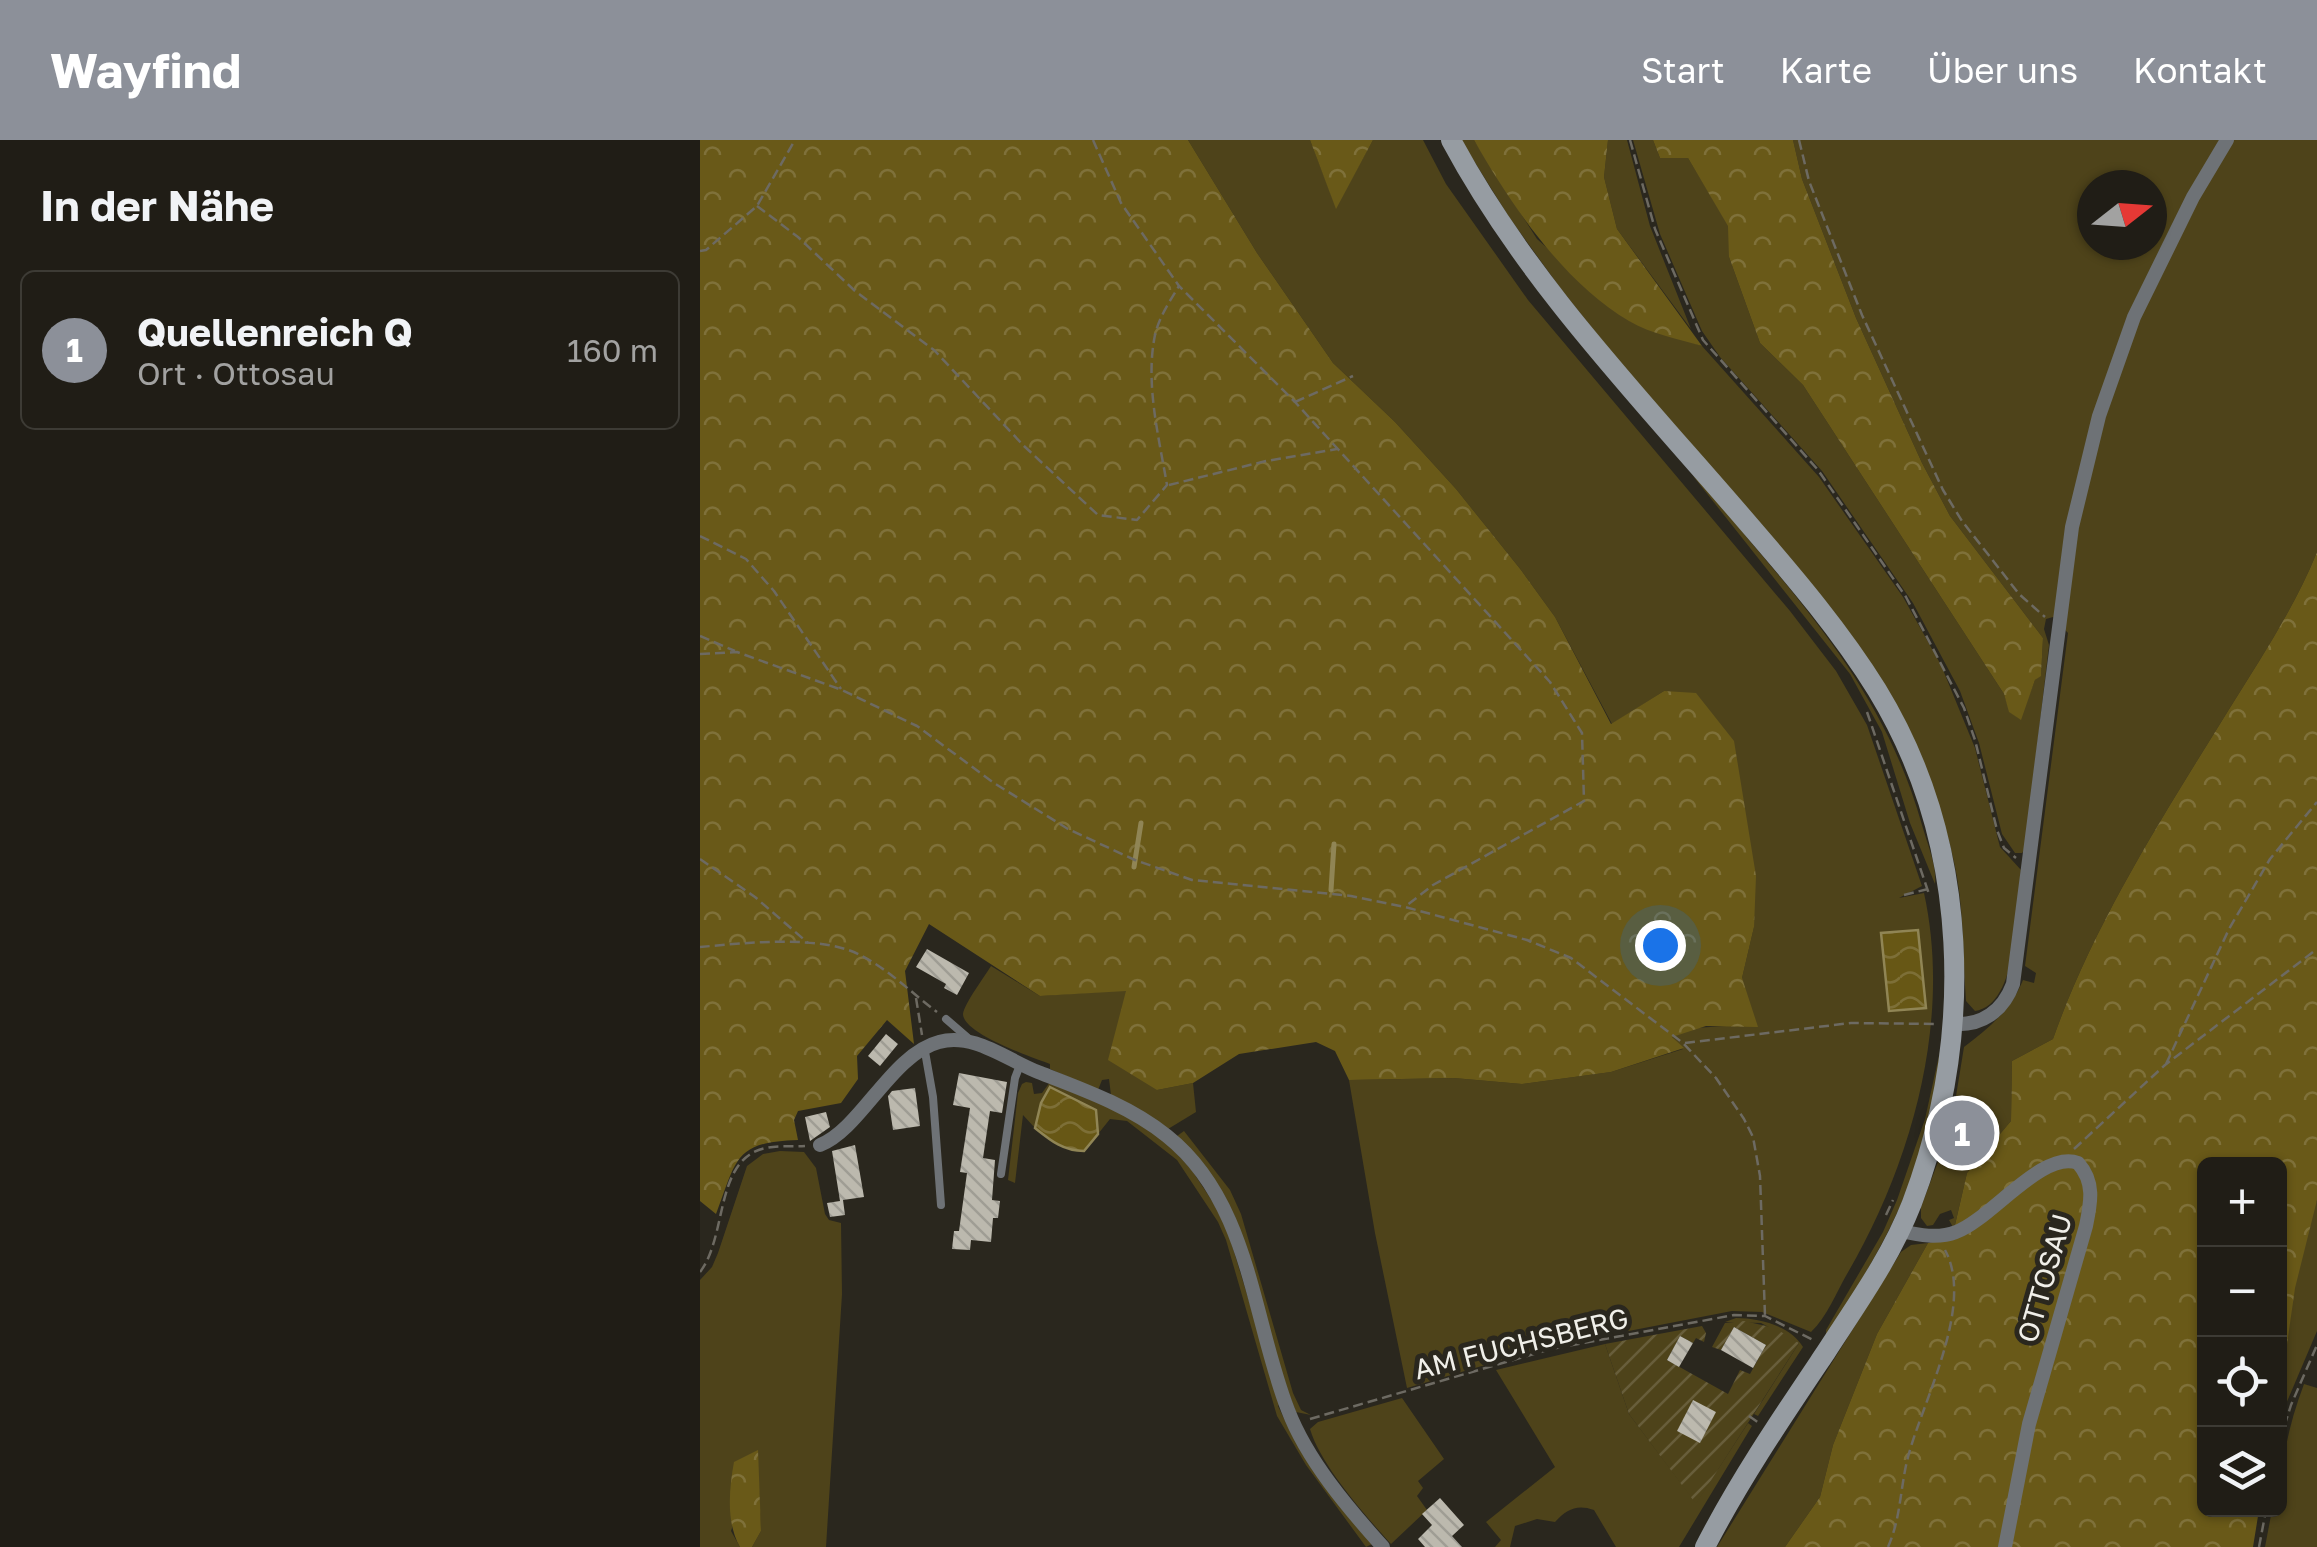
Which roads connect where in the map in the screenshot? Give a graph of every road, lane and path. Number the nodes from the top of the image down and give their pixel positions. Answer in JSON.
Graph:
{"nodes":[{"id":1,"x":795,"y":140,"type":"edge"},
{"id":2,"x":1092,"y":140,"type":"edge"},
{"id":3,"x":1451,"y":140,"type":"edge"},
{"id":4,"x":1630,"y":140,"type":"edge"},
{"id":5,"x":1799,"y":140,"type":"edge"},
{"id":6,"x":2226,"y":140,"type":"edge"},
{"id":7,"x":757,"y":206,"type":"junction"},
{"id":8,"x":700,"y":251,"type":"edge"},
{"id":9,"x":1180,"y":286,"type":"junction"},
{"id":10,"x":1353,"y":376,"type":"dead end"},
{"id":11,"x":1295,"y":402,"type":"junction"},
{"id":12,"x":1338,"y":449,"type":"junction"},
{"id":13,"x":1167,"y":485,"type":"junction"},
{"id":14,"x":700,"y":536,"type":"edge"},
{"id":15,"x":2045,"y":619,"type":"dead end"},
{"id":16,"x":700,"y":636,"type":"edge"},
{"id":17,"x":701,"y":652,"type":"edge"},
{"id":18,"x":737,"y":652,"type":"junction"},
{"id":19,"x":842,"y":690,"type":"junction"},
{"id":20,"x":1866,"y":710,"type":"dead end"},
{"id":21,"x":2317,"y":802,"type":"edge"},
{"id":22,"x":2012,"y":856,"type":"dead end"},
{"id":23,"x":700,"y":858,"type":"edge"},
{"id":24,"x":1928,"y":889,"type":"junction"},
{"id":25,"x":1904,"y":895,"type":"dead end"},
{"id":26,"x":1405,"y":907,"type":"junction"},
{"id":27,"x":1932,"y":908,"type":"dead end"},
{"id":28,"x":809,"y":944,"type":"junction"},
{"id":29,"x":700,"y":948,"type":"edge"},
{"id":30,"x":2317,"y":949,"type":"edge"},
{"id":31,"x":916,"y":997,"type":"junction"},
{"id":32,"x":946,"y":1018,"type":"joint"},
{"id":33,"x":1945,"y":1024,"type":"junction"},
{"id":34,"x":971,"y":1041,"type":"junction"},
{"id":35,"x":1683,"y":1043,"type":"junction"},
{"id":36,"x":924,"y":1046,"type":"junction"},
{"id":37,"x":1020,"y":1065,"type":"junction"},
{"id":38,"x":2166,"y":1065,"type":"junction"},
{"id":39,"x":820,"y":1145,"type":"joint"},
{"id":40,"x":2057,"y":1162,"type":"junction"},
{"id":41,"x":1001,"y":1174,"type":"dead end"},
{"id":42,"x":1899,"y":1186,"type":"dead end"},
{"id":43,"x":942,"y":1206,"type":"dead end"},
{"id":44,"x":1892,"y":1226,"type":"junction"},
{"id":45,"x":1929,"y":1236,"type":"junction"},
{"id":46,"x":700,"y":1272,"type":"edge"},
{"id":47,"x":1765,"y":1316,"type":"junction"},
{"id":48,"x":1814,"y":1341,"type":"dead end"},
{"id":49,"x":2317,"y":1345,"type":"edge"},
{"id":50,"x":1294,"y":1423,"type":"junction"},
{"id":51,"x":2284,"y":1427,"type":"edge"},
{"id":52,"x":2265,"y":1517,"type":"edge"},
{"id":53,"x":1383,"y":1547,"type":"edge"},
{"id":54,"x":1705,"y":1547,"type":"edge"},
{"id":55,"x":1888,"y":1547,"type":"edge"},
{"id":56,"x":2005,"y":1547,"type":"edge"},
{"id":57,"x":2260,"y":1547,"type":"edge"}],
"edges":[{"from":1,"to":7,"type":"path"},
{"from":2,"to":9,"type":"path"},
{"from":3,"to":33,"type":"main road"},
{"from":4,"to":22,"type":"path"},
{"from":5,"to":15,"type":"path"},
{"from":6,"to":33,"type":"street"},
{"from":7,"to":8,"type":"path"},
{"from":7,"to":13,"type":"path"},
{"from":9,"to":11,"type":"path"},
{"from":9,"to":13,"type":"path"},
{"from":10,"to":11,"type":"path"},
{"from":11,"to":12,"type":"path"},
{"from":12,"to":13,"type":"path"},
{"from":12,"to":26,"type":"path"},
{"from":14,"to":19,"type":"path"},
{"from":16,"to":18,"type":"path"},
{"from":17,"to":18,"type":"path"},
{"from":18,"to":19,"type":"path"},
{"from":19,"to":26,"type":"path"},
{"from":20,"to":24,"type":"path"},
{"from":21,"to":38,"type":"path"},
{"from":23,"to":28,"type":"path"},
{"from":24,"to":25,"type":"path"},
{"from":24,"to":27,"type":"path"},
{"from":26,"to":35,"type":"path"},
{"from":28,"to":29,"type":"path"},
{"from":28,"to":31,"type":"path"},
{"from":30,"to":38,"type":"path"},
{"from":31,"to":32,"type":"path"},
{"from":31,"to":36,"type":"path"},
{"from":32,"to":34,"type":"lane"},
{"from":33,"to":35,"type":"path"},
{"from":33,"to":44,"type":"main road"},
{"from":34,"to":36,"type":"street"},
{"from":34,"to":37,"type":"street"},
{"from":35,"to":47,"type":"path"},
{"from":36,"to":39,"type":"street"},
{"from":36,"to":43,"type":"lane"},
{"from":37,"to":41,"type":"lane"},
{"from":37,"to":50,"type":"street"},
{"from":38,"to":40,"type":"path"},
{"from":39,"to":46,"type":"path"},
{"from":40,"to":45,"type":"street","name":"OTTOSAU"},
{"from":40,"to":56,"type":"street","name":"OTTOSAU"},
{"from":42,"to":44,"type":"path"},
{"from":44,"to":45,"type":"street","name":"OTTOSAU"},
{"from":44,"to":54,"type":"main road"},
{"from":45,"to":55,"type":"path"},
{"from":47,"to":48,"type":"path"},
{"from":47,"to":50,"type":"path","name":"AM FUCHSBERG"},
{"from":49,"to":51,"type":"path"},
{"from":50,"to":53,"type":"street"},
{"from":52,"to":57,"type":"path"}]}
